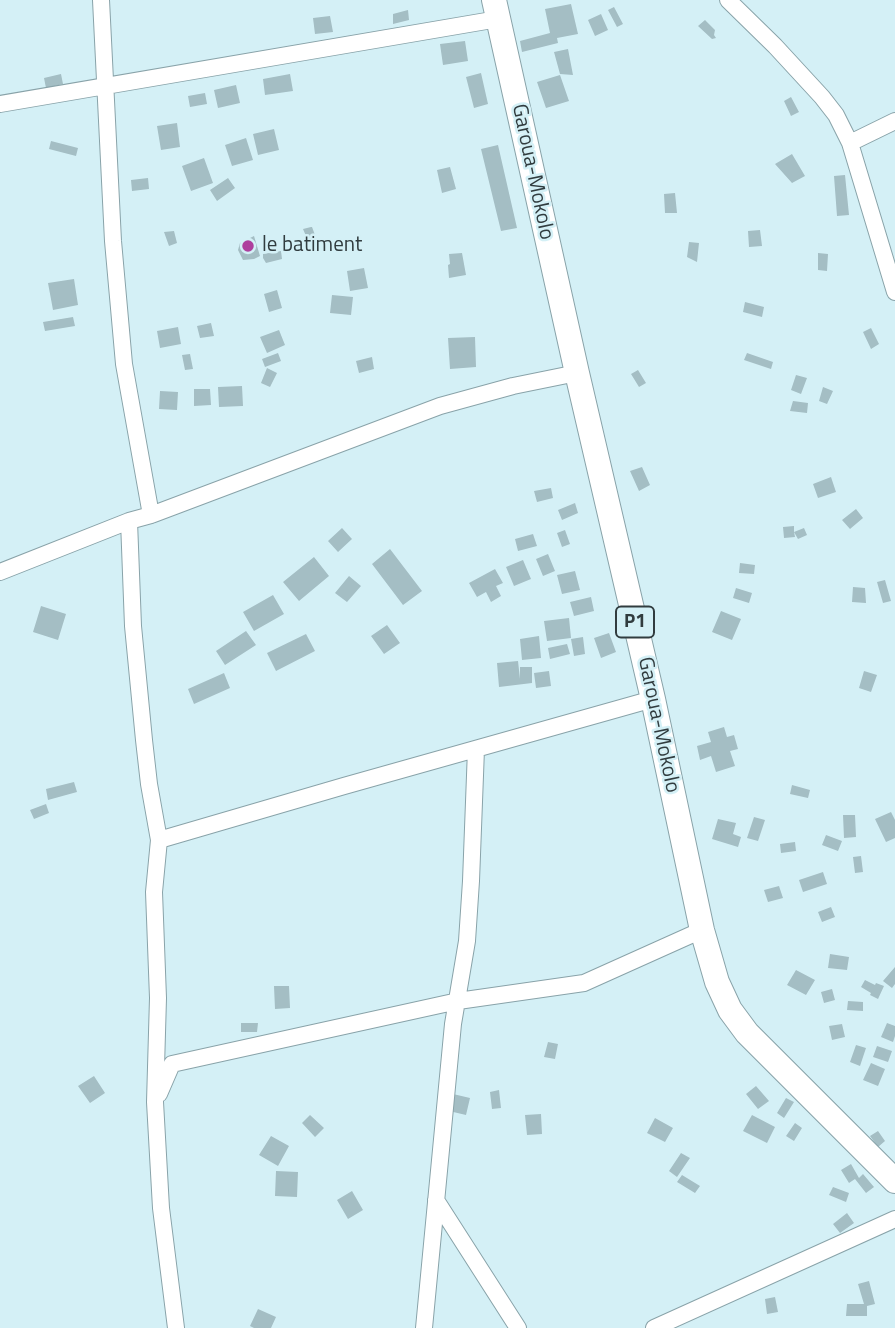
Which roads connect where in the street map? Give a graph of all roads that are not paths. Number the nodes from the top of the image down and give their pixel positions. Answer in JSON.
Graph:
{"nodes":[{"id":1,"x":101,"y":0,"type":"edge"},
{"id":2,"x":728,"y":0,"type":"edge"},
{"id":3,"x":496,"y":9,"type":"edge"},
{"id":4,"x":106,"y":85,"type":"junction"},
{"id":5,"x":0,"y":104,"type":"edge"},
{"id":6,"x":895,"y":121,"type":"edge"},
{"id":7,"x":850,"y":143,"type":"junction"},
{"id":8,"x":895,"y":292,"type":"edge"},
{"id":9,"x":577,"y":373,"type":"junction"},
{"id":10,"x":151,"y":515,"type":"junction"},
{"id":11,"x":129,"y":522,"type":"junction"},
{"id":12,"x":0,"y":572,"type":"edge"},
{"id":13,"x":653,"y":699,"type":"junction"},
{"id":14,"x":476,"y":749,"type":"junction"},
{"id":15,"x":159,"y":840,"type":"junction"},
{"id":16,"x":702,"y":930,"type":"junction"},
{"id":17,"x":458,"y":1001,"type":"junction"},
{"id":18,"x":155,"y":1102,"type":"junction"},
{"id":19,"x":895,"y":1181,"type":"edge"},
{"id":20,"x":436,"y":1200,"type":"junction"},
{"id":21,"x":895,"y":1219,"type":"edge"},
{"id":22,"x":176,"y":1328,"type":"edge"},
{"id":23,"x":424,"y":1328,"type":"edge"},
{"id":24,"x":518,"y":1328,"type":"edge"},
{"id":25,"x":654,"y":1328,"type":"edge"}],
"edges":[{"from":1,"to":4,"type":"street"},
{"from":2,"to":7,"type":"street"},
{"from":3,"to":4,"type":"street"},
{"from":3,"to":9,"type":"main road","name":"Garoua-Mokolo","number":"P1"},
{"from":4,"to":5,"type":"street"},
{"from":4,"to":10,"type":"street"},
{"from":6,"to":7,"type":"street"},
{"from":7,"to":8,"type":"street"},
{"from":9,"to":10,"type":"street"},
{"from":9,"to":13,"type":"main road","name":"Garoua-Mokolo","number":"P1"},
{"from":10,"to":11,"type":"street"},
{"from":11,"to":12,"type":"street"},
{"from":11,"to":15,"type":"street"},
{"from":13,"to":14,"type":"street"},
{"from":13,"to":16,"type":"main road","name":"Garoua-Mokolo","number":"P1"},
{"from":14,"to":15,"type":"street"},
{"from":14,"to":17,"type":"street"},
{"from":15,"to":18,"type":"street"},
{"from":16,"to":17,"type":"street"},
{"from":16,"to":19,"type":"main road","name":"Garoua-Mokolo","number":"P1"},
{"from":17,"to":18,"type":"street"},
{"from":17,"to":20,"type":"street"},
{"from":18,"to":22,"type":"street"},
{"from":20,"to":23,"type":"street"},
{"from":20,"to":24,"type":"street"},
{"from":21,"to":25,"type":"street"}]}
